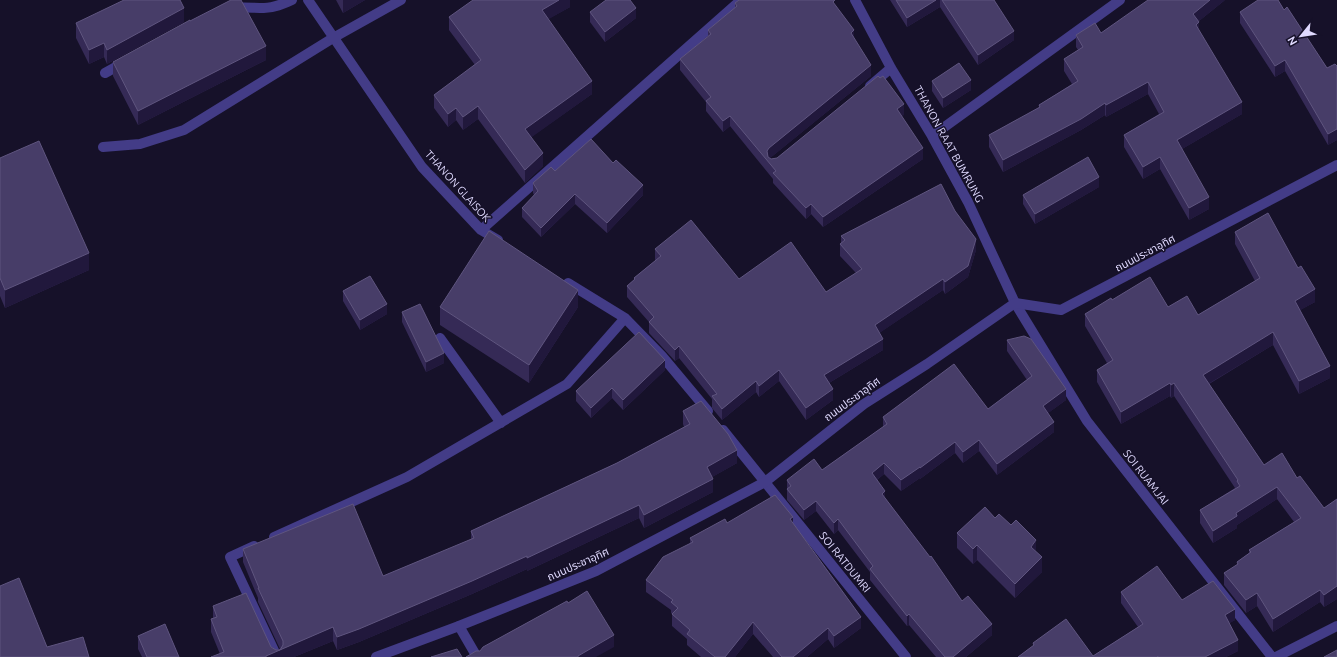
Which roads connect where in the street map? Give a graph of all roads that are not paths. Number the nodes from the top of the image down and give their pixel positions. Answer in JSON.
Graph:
{"nodes":[{"id":1,"x":292,"y":0,"type":"edge"},
{"id":2,"x":308,"y":0,"type":"edge"},
{"id":3,"x":401,"y":0,"type":"edge"},
{"id":4,"x":741,"y":0,"type":"edge"},
{"id":5,"x":855,"y":0,"type":"edge"},
{"id":6,"x":1120,"y":0,"type":"edge"},
{"id":7,"x":222,"y":10,"type":"edge"},
{"id":8,"x":334,"y":38,"type":"junction"},
{"id":9,"x":133,"y":57,"type":"edge"},
{"id":10,"x":892,"y":68,"type":"junction"},
{"id":11,"x":105,"y":72,"type":"dead end"},
{"id":12,"x":862,"y":92,"type":"edge"},
{"id":13,"x":932,"y":136,"type":"junction"},
{"id":14,"x":103,"y":147,"type":"dead end"},
{"id":15,"x":1337,"y":165,"type":"edge"},
{"id":16,"x":481,"y":230,"type":"junction"},
{"id":17,"x":507,"y":246,"type":"edge"},
{"id":18,"x":560,"y":278,"type":"edge"},
{"id":19,"x":1015,"y":303,"type":"junction"},
{"id":20,"x":626,"y":318,"type":"junction"},
{"id":21,"x":440,"y":338,"type":"dead end"},
{"id":22,"x":501,"y":423,"type":"junction"},
{"id":23,"x":765,"y":482,"type":"junction"},
{"id":24,"x":458,"y":626,"type":"junction"},
{"id":25,"x":1337,"y":626,"type":"edge"},
{"id":26,"x":277,"y":657,"type":"edge"},
{"id":27,"x":376,"y":657,"type":"edge"},
{"id":28,"x":477,"y":657,"type":"edge"},
{"id":29,"x":906,"y":657,"type":"edge"},
{"id":30,"x":1272,"y":657,"type":"edge"},
{"id":31,"x":1276,"y":657,"type":"edge"}],
"edges":[{"from":1,"to":7,"type":"street"},
{"from":2,"to":8,"type":"street","name":"THANON GLAISOK"},
{"from":3,"to":8,"type":"street"},
{"from":4,"to":16,"type":"street"},
{"from":5,"to":10,"type":"street","name":"THANON RAAT BUMRUNG"},
{"from":6,"to":13,"type":"street"},
{"from":8,"to":14,"type":"street"},
{"from":8,"to":16,"type":"street","name":"THANON GLAISOK"},
{"from":9,"to":11,"type":"street"},
{"from":10,"to":12,"type":"street"},
{"from":10,"to":13,"type":"street","name":"THANON RAAT BUMRUNG"},
{"from":13,"to":19,"type":"street","name":"THANON RAAT BUMRUNG"},
{"from":15,"to":19,"type":"street","name":"ถนนประชาอุทิศ"},
{"from":16,"to":17,"type":"street","name":"THANON GLAISOK"},
{"from":18,"to":20,"type":"street"},
{"from":19,"to":23,"type":"street","name":"ถนนประชาอุทิศ"},
{"from":19,"to":30,"type":"street","name":"SOI RUAMJAI"},
{"from":20,"to":22,"type":"street"},
{"from":20,"to":23,"type":"street"},
{"from":21,"to":22,"type":"street"},
{"from":22,"to":26,"type":"street"},
{"from":23,"to":24,"type":"street","name":"ถนนประชาอุทิศ"},
{"from":23,"to":29,"type":"street","name":"SOI RATDUMRI"},
{"from":24,"to":27,"type":"street","name":"ถนนประชาอุทิศ"},
{"from":24,"to":28,"type":"street"},
{"from":25,"to":31,"type":"street"}]}
